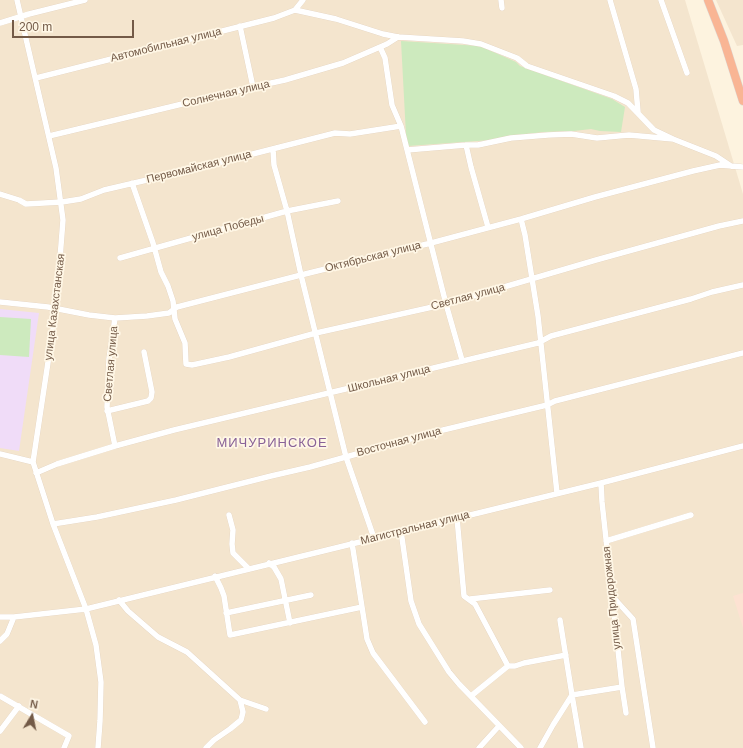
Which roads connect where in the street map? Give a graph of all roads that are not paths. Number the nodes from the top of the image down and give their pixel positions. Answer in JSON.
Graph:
{"nodes":[{"id":1,"x":17,"y":0,"type":"edge"},
{"id":2,"x":85,"y":0,"type":"edge"},
{"id":3,"x":303,"y":0,"type":"edge"},
{"id":4,"x":501,"y":0,"type":"edge"},
{"id":5,"x":610,"y":0,"type":"edge"},
{"id":6,"x":661,"y":0,"type":"edge"},
{"id":7,"x":708,"y":0,"type":"edge"},
{"id":8,"x":502,"y":8,"type":"dead end"},
{"id":9,"x":295,"y":10,"type":"junction"},
{"id":10,"x":21,"y":16,"type":"junction"},
{"id":11,"x":0,"y":23,"type":"edge"},
{"id":12,"x":240,"y":26,"type":"junction"},
{"id":13,"x":398,"y":36,"type":"junction"},
{"id":14,"x":380,"y":47,"type":"junction"},
{"id":15,"x":687,"y":73,"type":"dead end"},
{"id":16,"x":36,"y":78,"type":"junction"},
{"id":17,"x":253,"y":87,"type":"junction"},
{"id":18,"x":743,"y":101,"type":"edge"},
{"id":19,"x":638,"y":112,"type":"junction"},
{"id":20,"x":401,"y":126,"type":"junction"},
{"id":21,"x":50,"y":136,"type":"junction"},
{"id":22,"x":673,"y":139,"type":"junction"},
{"id":23,"x":466,"y":145,"type":"junction"},
{"id":24,"x":273,"y":149,"type":"junction"},
{"id":25,"x":407,"y":150,"type":"junction"},
{"id":26,"x":732,"y":166,"type":"junction"},
{"id":27,"x":743,"y":167,"type":"edge"},
{"id":28,"x":132,"y":184,"type":"junction"},
{"id":29,"x":0,"y":194,"type":"edge"},
{"id":30,"x":338,"y":201,"type":"dead end"},
{"id":31,"x":62,"y":202,"type":"junction"},
{"id":32,"x":287,"y":211,"type":"junction"},
{"id":33,"x":521,"y":219,"type":"junction"},
{"id":34,"x":743,"y":221,"type":"edge"},
{"id":35,"x":488,"y":227,"type":"junction"},
{"id":36,"x":431,"y":243,"type":"junction"},
{"id":37,"x":154,"y":248,"type":"junction"},
{"id":38,"x":120,"y":258,"type":"dead end"},
{"id":39,"x":301,"y":275,"type":"junction"},
{"id":40,"x":533,"y":279,"type":"junction"},
{"id":41,"x":743,"y":285,"type":"edge"},
{"id":42,"x":0,"y":302,"type":"edge"},
{"id":43,"x":446,"y":304,"type":"junction"},
{"id":44,"x":56,"y":309,"type":"junction"},
{"id":45,"x":174,"y":309,"type":"junction"},
{"id":46,"x":115,"y":318,"type":"junction"},
{"id":47,"x":316,"y":333,"type":"junction"},
{"id":48,"x":541,"y":342,"type":"junction"},
{"id":49,"x":144,"y":352,"type":"dead end"},
{"id":50,"x":743,"y":353,"type":"edge"},
{"id":51,"x":462,"y":360,"type":"junction"},
{"id":52,"x":330,"y":394,"type":"junction"},
{"id":53,"x":547,"y":405,"type":"junction"},
{"id":54,"x":107,"y":411,"type":"junction"},
{"id":55,"x":115,"y":446,"type":"junction"},
{"id":56,"x":743,"y":446,"type":"edge"},
{"id":57,"x":0,"y":454,"type":"edge"},
{"id":58,"x":346,"y":457,"type":"junction"},
{"id":59,"x":33,"y":462,"type":"junction"},
{"id":60,"x":36,"y":472,"type":"junction"},
{"id":61,"x":601,"y":482,"type":"junction"},
{"id":62,"x":557,"y":493,"type":"junction"},
{"id":63,"x":229,"y":515,"type":"dead end"},
{"id":64,"x":691,"y":515,"type":"dead end"},
{"id":65,"x":457,"y":518,"type":"junction"},
{"id":66,"x":53,"y":524,"type":"junction"},
{"id":67,"x":401,"y":531,"type":"junction"},
{"id":68,"x":374,"y":538,"type":"junction"},
{"id":69,"x":606,"y":541,"type":"junction"},
{"id":70,"x":352,"y":543,"type":"junction"},
{"id":71,"x":269,"y":563,"type":"junction"},
{"id":72,"x":248,"y":568,"type":"junction"},
{"id":73,"x":214,"y":576,"type":"junction"},
{"id":74,"x":550,"y":590,"type":"dead end"},
{"id":75,"x":312,"y":595,"type":"dead end"},
{"id":76,"x":612,"y":596,"type":"junction"},
{"id":77,"x":470,"y":599,"type":"junction"},
{"id":78,"x":119,"y":600,"type":"junction"},
{"id":79,"x":286,"y":601,"type":"junction"},
{"id":80,"x":362,"y":607,"type":"junction"},
{"id":81,"x":86,"y":609,"type":"junction"},
{"id":82,"x":226,"y":613,"type":"junction"},
{"id":83,"x":0,"y":617,"type":"edge"},
{"id":84,"x":14,"y":617,"type":"junction"},
{"id":85,"x":560,"y":620,"type":"dead end"},
{"id":86,"x":290,"y":623,"type":"junction"},
{"id":87,"x":0,"y":641,"type":"edge"},
{"id":88,"x":566,"y":654,"type":"junction"},
{"id":89,"x":508,"y":666,"type":"junction"},
{"id":90,"x":622,"y":687,"type":"junction"},
{"id":91,"x":572,"y":695,"type":"junction"},
{"id":92,"x":0,"y":696,"type":"edge"},
{"id":93,"x":470,"y":696,"type":"junction"},
{"id":94,"x":240,"y":700,"type":"junction"},
{"id":95,"x":19,"y":706,"type":"junction"},
{"id":96,"x":266,"y":710,"type":"dead end"},
{"id":97,"x":626,"y":713,"type":"dead end"},
{"id":98,"x":425,"y":722,"type":"dead end"},
{"id":99,"x":499,"y":726,"type":"junction"},
{"id":100,"x":0,"y":731,"type":"edge"},
{"id":101,"x":64,"y":748,"type":"edge"},
{"id":102,"x":98,"y":748,"type":"edge"},
{"id":103,"x":206,"y":748,"type":"edge"},
{"id":104,"x":479,"y":748,"type":"edge"},
{"id":105,"x":521,"y":748,"type":"edge"},
{"id":106,"x":540,"y":748,"type":"edge"},
{"id":107,"x":581,"y":748,"type":"edge"},
{"id":108,"x":653,"y":748,"type":"edge"}],
"edges":[{"from":1,"to":10,"type":"street","name":"улица Казахстанская"},
{"from":2,"to":10,"type":"street"},
{"from":3,"to":9,"type":"street"},
{"from":4,"to":8,"type":"street"},
{"from":5,"to":19,"type":"street"},
{"from":6,"to":15,"type":"street"},
{"from":7,"to":18,"type":"highway"},
{"from":9,"to":12,"type":"street","name":"Автомобильная улица"},
{"from":9,"to":13,"type":"street"},
{"from":10,"to":11,"type":"street"},
{"from":10,"to":16,"type":"street","name":"улица Казахстанская"},
{"from":12,"to":16,"type":"street","name":"Автомобильная улица"},
{"from":12,"to":17,"type":"street"},
{"from":13,"to":14,"type":"street","name":"Солнечная улица"},
{"from":13,"to":19,"type":"street"},
{"from":14,"to":17,"type":"street","name":"Солнечная улица"},
{"from":14,"to":20,"type":"street"},
{"from":16,"to":21,"type":"street","name":"улица Казахстанская"},
{"from":17,"to":21,"type":"street","name":"Солнечная улица"},
{"from":19,"to":22,"type":"street"},
{"from":20,"to":24,"type":"street","name":"Первомайская улица"},
{"from":20,"to":25,"type":"street"},
{"from":21,"to":31,"type":"street","name":"улица Казахстанская"},
{"from":22,"to":23,"type":"street"},
{"from":22,"to":26,"type":"street"},
{"from":23,"to":25,"type":"street"},
{"from":23,"to":35,"type":"street"},
{"from":24,"to":28,"type":"street","name":"Первомайская улица"},
{"from":24,"to":32,"type":"street"},
{"from":25,"to":36,"type":"street"},
{"from":26,"to":27,"type":"street","name":"Октябрьская улица"},
{"from":26,"to":33,"type":"street","name":"Октябрьская улица"},
{"from":28,"to":31,"type":"street","name":"Первомайская улица"},
{"from":28,"to":37,"type":"street"},
{"from":29,"to":31,"type":"street","name":"Первомайская улица"},
{"from":30,"to":32,"type":"street","name":"улица Победы"},
{"from":31,"to":44,"type":"street","name":"улица Казахстанская"},
{"from":32,"to":37,"type":"street","name":"улица Победы"},
{"from":32,"to":39,"type":"street"},
{"from":33,"to":35,"type":"street","name":"Октябрьская улица"},
{"from":33,"to":40,"type":"street"},
{"from":34,"to":40,"type":"street","name":"Светлая улица"},
{"from":35,"to":36,"type":"street","name":"Октябрьская улица"},
{"from":36,"to":39,"type":"street","name":"Октябрьская улица"},
{"from":36,"to":43,"type":"street"},
{"from":37,"to":38,"type":"street","name":"улица Победы"},
{"from":37,"to":45,"type":"street"},
{"from":39,"to":45,"type":"street","name":"Октябрьская улица"},
{"from":39,"to":47,"type":"street"},
{"from":40,"to":43,"type":"street","name":"Светлая улица"},
{"from":40,"to":48,"type":"street"},
{"from":41,"to":48,"type":"street","name":"Школьная улица"},
{"from":42,"to":44,"type":"street","name":"Октябрьская улица"},
{"from":43,"to":47,"type":"street","name":"Светлая улица"},
{"from":43,"to":51,"type":"street"},
{"from":44,"to":46,"type":"street","name":"Октябрьская улица"},
{"from":44,"to":59,"type":"street","name":"улица Казахстанская"},
{"from":45,"to":46,"type":"street","name":"Октябрьская улица"},
{"from":45,"to":47,"type":"street","name":"Светлая улица"},
{"from":46,"to":54,"type":"street","name":"Светлая улица"},
{"from":47,"to":52,"type":"street"},
{"from":48,"to":51,"type":"street","name":"Школьная улица"},
{"from":48,"to":53,"type":"street"},
{"from":49,"to":54,"type":"street","name":"Светлая улица"},
{"from":50,"to":53,"type":"street","name":"Восточная улица"},
{"from":51,"to":52,"type":"street","name":"Школьная улица"},
{"from":52,"to":55,"type":"street","name":"Школьная улица"},
{"from":52,"to":58,"type":"street"},
{"from":53,"to":58,"type":"street","name":"Восточная улица"},
{"from":53,"to":62,"type":"street"},
{"from":54,"to":55,"type":"street","name":"Светлая улица"},
{"from":55,"to":60,"type":"street","name":"Школьная улица"},
{"from":56,"to":61,"type":"street","name":"Магистральная улица"},
{"from":57,"to":59,"type":"street"},
{"from":58,"to":66,"type":"street","name":"Восточная улица"},
{"from":58,"to":68,"type":"street"},
{"from":59,"to":60,"type":"street","name":"улица Казахстанская"},
{"from":60,"to":66,"type":"street","name":"улица Казахстанская"},
{"from":61,"to":62,"type":"street","name":"Магистральная улица"},
{"from":61,"to":69,"type":"street","name":"улица Придорожная"},
{"from":62,"to":65,"type":"street","name":"Магистральная улица"},
{"from":63,"to":72,"type":"street"},
{"from":64,"to":69,"type":"street"},
{"from":65,"to":67,"type":"street","name":"Магистральная улица"},
{"from":65,"to":77,"type":"street"},
{"from":66,"to":81,"type":"street","name":"улица Казахстанская"},
{"from":67,"to":68,"type":"street","name":"Магистральная улица"},
{"from":67,"to":93,"type":"street"},
{"from":68,"to":70,"type":"street","name":"Магистральная улица"},
{"from":69,"to":76,"type":"street","name":"улица Придорожная"},
{"from":70,"to":71,"type":"street","name":"Магистральная улица"},
{"from":70,"to":80,"type":"street"},
{"from":71,"to":72,"type":"street","name":"Магистральная улица"},
{"from":71,"to":79,"type":"street"},
{"from":72,"to":73,"type":"street","name":"Магистральная улица"},
{"from":73,"to":78,"type":"street","name":"Магистральная улица"},
{"from":73,"to":82,"type":"street"},
{"from":74,"to":77,"type":"street"},
{"from":75,"to":79,"type":"street"},
{"from":76,"to":90,"type":"street","name":"улица Придорожная"},
{"from":76,"to":108,"type":"street"},
{"from":77,"to":89,"type":"street"},
{"from":78,"to":81,"type":"street","name":"Магистральная улица"},
{"from":78,"to":94,"type":"street"},
{"from":79,"to":82,"type":"street"},
{"from":79,"to":86,"type":"street"},
{"from":80,"to":86,"type":"street"},
{"from":80,"to":98,"type":"street"},
{"from":81,"to":84,"type":"street","name":"Магистральная улица"},
{"from":81,"to":102,"type":"street","name":"улица Казахстанская"},
{"from":82,"to":86,"type":"street"},
{"from":83,"to":84,"type":"street","name":"Магистральная улица"},
{"from":84,"to":87,"type":"street"},
{"from":85,"to":88,"type":"street"},
{"from":88,"to":89,"type":"street"},
{"from":88,"to":91,"type":"street"},
{"from":89,"to":93,"type":"street"},
{"from":90,"to":91,"type":"street"},
{"from":90,"to":97,"type":"street","name":"улица Придорожная"},
{"from":91,"to":106,"type":"street"},
{"from":91,"to":107,"type":"street"},
{"from":92,"to":95,"type":"street"},
{"from":93,"to":99,"type":"street"},
{"from":94,"to":96,"type":"street"},
{"from":94,"to":103,"type":"street"},
{"from":95,"to":100,"type":"street"},
{"from":95,"to":101,"type":"street"},
{"from":99,"to":104,"type":"street"},
{"from":99,"to":105,"type":"street"}]}
